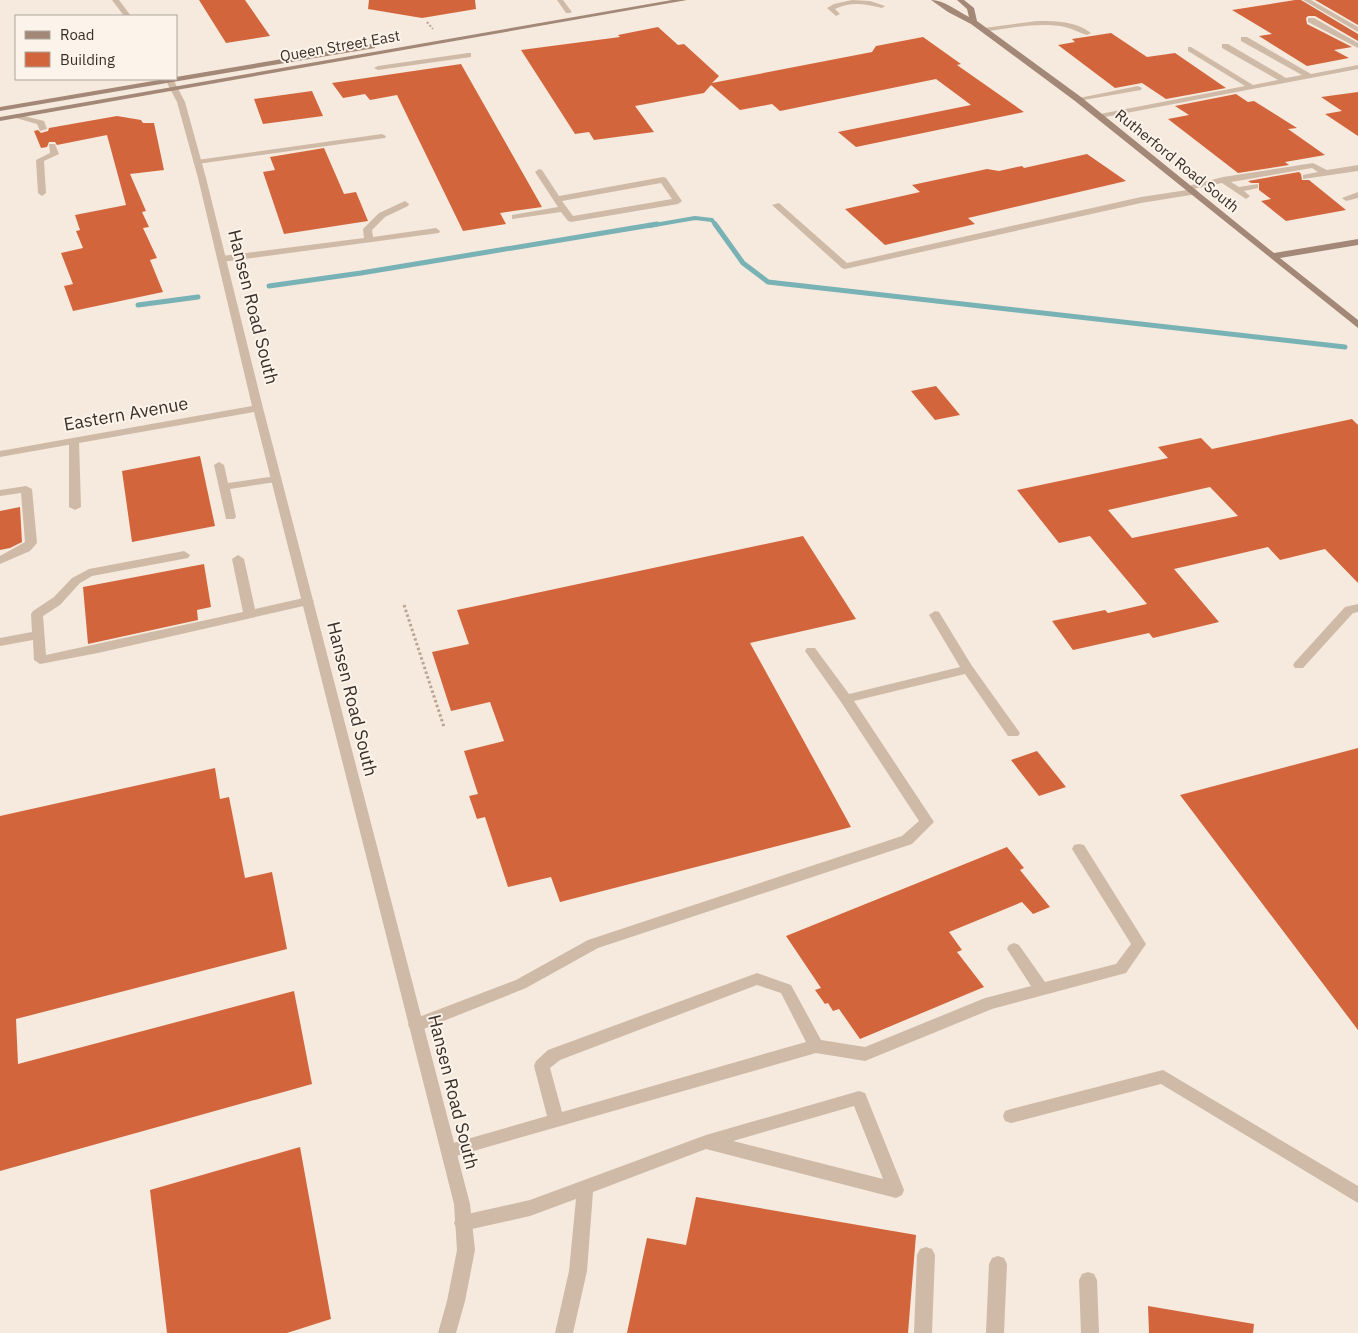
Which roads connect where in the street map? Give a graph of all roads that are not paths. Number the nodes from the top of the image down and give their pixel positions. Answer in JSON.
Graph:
{"nodes":[{"id":1,"x":116,"y":0,"type":"edge"},
{"id":2,"x":560,"y":0,"type":"edge"},
{"id":3,"x":638,"y":0,"type":"edge"},
{"id":4,"x":684,"y":0,"type":"edge"},
{"id":5,"x":934,"y":0,"type":"edge"},
{"id":6,"x":960,"y":0,"type":"edge"},
{"id":7,"x":1306,"y":0,"type":"edge"},
{"id":8,"x":882,"y":6,"type":"dead end"},
{"id":9,"x":568,"y":12,"type":"junction"},
{"id":10,"x":836,"y":14,"type":"dead end"},
{"id":11,"x":127,"y":15,"type":"edge"},
{"id":12,"x":1311,"y":20,"type":"dead end"},
{"id":13,"x":974,"y":22,"type":"junction"},
{"id":14,"x":984,"y":30,"type":"junction"},
{"id":15,"x":1358,"y":30,"type":"edge"},
{"id":16,"x":1087,"y":33,"type":"dead end"},
{"id":17,"x":1244,"y":39,"type":"dead end"},
{"id":18,"x":1225,"y":46,"type":"dead end"},
{"id":19,"x":1358,"y":46,"type":"edge"},
{"id":20,"x":1190,"y":49,"type":"dead end"},
{"id":21,"x":468,"y":55,"type":"dead end"},
{"id":22,"x":1358,"y":67,"type":"edge"},
{"id":23,"x":378,"y":68,"type":"dead end"},
{"id":24,"x":1309,"y":76,"type":"junction"},
{"id":25,"x":178,"y":78,"type":"edge"},
{"id":26,"x":164,"y":80,"type":"edge"},
{"id":27,"x":170,"y":80,"type":"edge"},
{"id":28,"x":1285,"y":81,"type":"junction"},
{"id":29,"x":1252,"y":87,"type":"junction"},
{"id":30,"x":1138,"y":88,"type":"dead end"},
{"id":31,"x":175,"y":89,"type":"junction"},
{"id":32,"x":1078,"y":99,"type":"junction"},
{"id":33,"x":0,"y":109,"type":"edge"},
{"id":34,"x":51,"y":110,"type":"junction"},
{"id":35,"x":19,"y":116,"type":"junction"},
{"id":36,"x":1100,"y":116,"type":"junction"},
{"id":37,"x":0,"y":119,"type":"edge"},
{"id":38,"x":382,"y":136,"type":"dead end"},
{"id":39,"x":52,"y":146,"type":"dead end"},
{"id":40,"x":249,"y":155,"type":"junction"},
{"id":41,"x":197,"y":162,"type":"junction"},
{"id":42,"x":252,"y":165,"type":"dead end"},
{"id":43,"x":1358,"y":168,"type":"edge"},
{"id":44,"x":539,"y":172,"type":"dead end"},
{"id":45,"x":1326,"y":173,"type":"junction"},
{"id":46,"x":1306,"y":177,"type":"dead end"},
{"id":47,"x":1223,"y":180,"type":"junction"},
{"id":48,"x":1255,"y":186,"type":"dead end"},
{"id":49,"x":1191,"y":189,"type":"junction"},
{"id":50,"x":1237,"y":190,"type":"junction"},
{"id":51,"x":42,"y":193,"type":"dead end"},
{"id":52,"x":1246,"y":196,"type":"dead end"},
{"id":53,"x":1358,"y":196,"type":"edge"},
{"id":54,"x":1346,"y":198,"type":"dead end"},
{"id":55,"x":556,"y":199,"type":"junction"},
{"id":56,"x":405,"y":204,"type":"dead end"},
{"id":57,"x":776,"y":205,"type":"dead end"},
{"id":58,"x":563,"y":209,"type":"junction"},
{"id":59,"x":514,"y":217,"type":"dead end"},
{"id":60,"x":436,"y":230,"type":"dead end"},
{"id":61,"x":369,"y":240,"type":"junction"},
{"id":62,"x":1358,"y":242,"type":"edge"},
{"id":63,"x":1273,"y":256,"type":"junction"},
{"id":64,"x":222,"y":259,"type":"junction"},
{"id":65,"x":1358,"y":325,"type":"edge"},
{"id":66,"x":258,"y":408,"type":"junction"},
{"id":67,"x":74,"y":441,"type":"junction"},
{"id":68,"x":0,"y":454,"type":"edge"},
{"id":69,"x":218,"y":465,"type":"dead end"},
{"id":70,"x":276,"y":479,"type":"junction"},
{"id":71,"x":224,"y":487,"type":"junction"},
{"id":72,"x":0,"y":493,"type":"edge"},
{"id":73,"x":75,"y":507,"type":"dead end"},
{"id":74,"x":230,"y":517,"type":"dead end"},
{"id":75,"x":184,"y":556,"type":"dead end"},
{"id":76,"x":238,"y":559,"type":"dead end"},
{"id":77,"x":0,"y":560,"type":"edge"},
{"id":78,"x":308,"y":601,"type":"junction"},
{"id":79,"x":1358,"y":608,"type":"edge"},
{"id":80,"x":250,"y":614,"type":"junction"},
{"id":81,"x":935,"y":615,"type":"dead end"},
{"id":82,"x":39,"y":635,"type":"junction"},
{"id":83,"x":0,"y":642,"type":"edge"},
{"id":84,"x":810,"y":651,"type":"dead end"},
{"id":85,"x":1300,"y":665,"type":"dead end"},
{"id":86,"x":968,"y":669,"type":"junction"},
{"id":87,"x":846,"y":699,"type":"junction"},
{"id":88,"x":1013,"y":733,"type":"dead end"},
{"id":89,"x":1079,"y":849,"type":"dead end"},
{"id":90,"x":1014,"y":949,"type":"dead end"},
{"id":91,"x":1042,"y":990,"type":"junction"},
{"id":92,"x":416,"y":1025,"type":"junction"},
{"id":93,"x":816,"y":1046,"type":"junction"},
{"id":94,"x":1012,"y":1116,"type":"dead end"},
{"id":95,"x":556,"y":1121,"type":"junction"},
{"id":96,"x":706,"y":1142,"type":"junction"},
{"id":97,"x":449,"y":1151,"type":"junction"},
{"id":98,"x":585,"y":1187,"type":"junction"},
{"id":99,"x":1358,"y":1195,"type":"edge"},
{"id":100,"x":464,"y":1223,"type":"junction"},
{"id":101,"x":926,"y":1255,"type":"dead end"},
{"id":102,"x":998,"y":1264,"type":"dead end"},
{"id":103,"x":1088,"y":1280,"type":"dead end"},
{"id":104,"x":447,"y":1333,"type":"edge"},
{"id":105,"x":564,"y":1333,"type":"edge"},
{"id":106,"x":924,"y":1333,"type":"edge"},
{"id":107,"x":995,"y":1333,"type":"edge"},
{"id":108,"x":1090,"y":1333,"type":"edge"}],
"edges":[{"from":1,"to":11,"type":"street"},
{"from":2,"to":9,"type":"street"},
{"from":3,"to":9,"type":"main road","name":"Queen Street East"},
{"from":4,"to":31,"type":"main road","name":"Queen Street East"},
{"from":5,"to":13,"type":"main road","name":"Rutherford Road South"},
{"from":6,"to":13,"type":"main road","name":"Rutherford Road South"},
{"from":7,"to":15,"type":"street"},
{"from":8,"to":10,"type":"street"},
{"from":9,"to":25,"type":"main road","name":"Queen Street East"},
{"from":12,"to":19,"type":"street"},
{"from":13,"to":14,"type":"main road","name":"Rutherford Road South"},
{"from":14,"to":16,"type":"street"},
{"from":14,"to":32,"type":"main road","name":"Rutherford Road South"},
{"from":17,"to":24,"type":"street"},
{"from":18,"to":28,"type":"street"},
{"from":20,"to":29,"type":"street"},
{"from":21,"to":23,"type":"street"},
{"from":22,"to":24,"type":"street"},
{"from":24,"to":28,"type":"street"},
{"from":26,"to":33,"type":"main road","name":"Queen Street East"},
{"from":27,"to":31,"type":"street","name":"Hansen Road South"},
{"from":28,"to":29,"type":"street"},
{"from":29,"to":36,"type":"street"},
{"from":30,"to":32,"type":"street"},
{"from":31,"to":34,"type":"main road","name":"Queen Street East"},
{"from":31,"to":41,"type":"street","name":"Hansen Road South"},
{"from":32,"to":36,"type":"main road","name":"Rutherford Road South"},
{"from":34,"to":35,"type":"main road","name":"Queen Street East"},
{"from":34,"to":35,"type":"street"},
{"from":35,"to":37,"type":"main road","name":"Queen Street East"},
{"from":36,"to":49,"type":"main road","name":"Rutherford Road South"},
{"from":38,"to":40,"type":"street"},
{"from":39,"to":51,"type":"street"},
{"from":40,"to":41,"type":"street"},
{"from":40,"to":42,"type":"street"},
{"from":41,"to":64,"type":"street","name":"Hansen Road South"},
{"from":43,"to":45,"type":"street"},
{"from":44,"to":55,"type":"street"},
{"from":45,"to":46,"type":"street"},
{"from":45,"to":47,"type":"street"},
{"from":47,"to":49,"type":"street"},
{"from":47,"to":50,"type":"street"},
{"from":48,"to":50,"type":"street"},
{"from":49,"to":57,"type":"street"},
{"from":49,"to":63,"type":"main road","name":"Rutherford Road South"},
{"from":50,"to":52,"type":"street"},
{"from":53,"to":54,"type":"street"},
{"from":55,"to":58,"type":"street"},
{"from":55,"to":58,"type":"street"},
{"from":56,"to":61,"type":"street"},
{"from":58,"to":59,"type":"street"},
{"from":60,"to":61,"type":"street"},
{"from":61,"to":64,"type":"street"},
{"from":62,"to":63,"type":"main road"},
{"from":63,"to":65,"type":"main road","name":"Rutherford Road South"},
{"from":64,"to":66,"type":"street","name":"Hansen Road South"},
{"from":66,"to":67,"type":"street","name":"Eastern Avenue"},
{"from":66,"to":70,"type":"street","name":"Hansen Road South"},
{"from":67,"to":68,"type":"street","name":"Eastern Avenue"},
{"from":67,"to":73,"type":"street"},
{"from":69,"to":71,"type":"street"},
{"from":70,"to":71,"type":"street"},
{"from":70,"to":78,"type":"street","name":"Hansen Road South"},
{"from":71,"to":74,"type":"street"},
{"from":72,"to":77,"type":"street"},
{"from":75,"to":82,"type":"street"},
{"from":76,"to":80,"type":"street"},
{"from":78,"to":80,"type":"street"},
{"from":78,"to":92,"type":"street","name":"Hansen Road South"},
{"from":79,"to":85,"type":"street"},
{"from":80,"to":82,"type":"street"},
{"from":81,"to":86,"type":"street"},
{"from":82,"to":83,"type":"street"},
{"from":84,"to":87,"type":"street"},
{"from":86,"to":87,"type":"street"},
{"from":86,"to":88,"type":"street"},
{"from":87,"to":92,"type":"street"},
{"from":89,"to":91,"type":"street"},
{"from":90,"to":91,"type":"street"},
{"from":91,"to":93,"type":"street"},
{"from":92,"to":97,"type":"street","name":"Hansen Road South"},
{"from":93,"to":95,"type":"street"},
{"from":93,"to":95,"type":"street"},
{"from":94,"to":99,"type":"street"},
{"from":95,"to":97,"type":"street"},
{"from":96,"to":96,"type":"street"},
{"from":96,"to":98,"type":"street"},
{"from":97,"to":100,"type":"street","name":"Hansen Road South"},
{"from":98,"to":100,"type":"street"},
{"from":98,"to":105,"type":"street"},
{"from":100,"to":104,"type":"street","name":"Hansen Road South"},
{"from":101,"to":106,"type":"street"},
{"from":102,"to":107,"type":"street"},
{"from":103,"to":108,"type":"street"}]}
